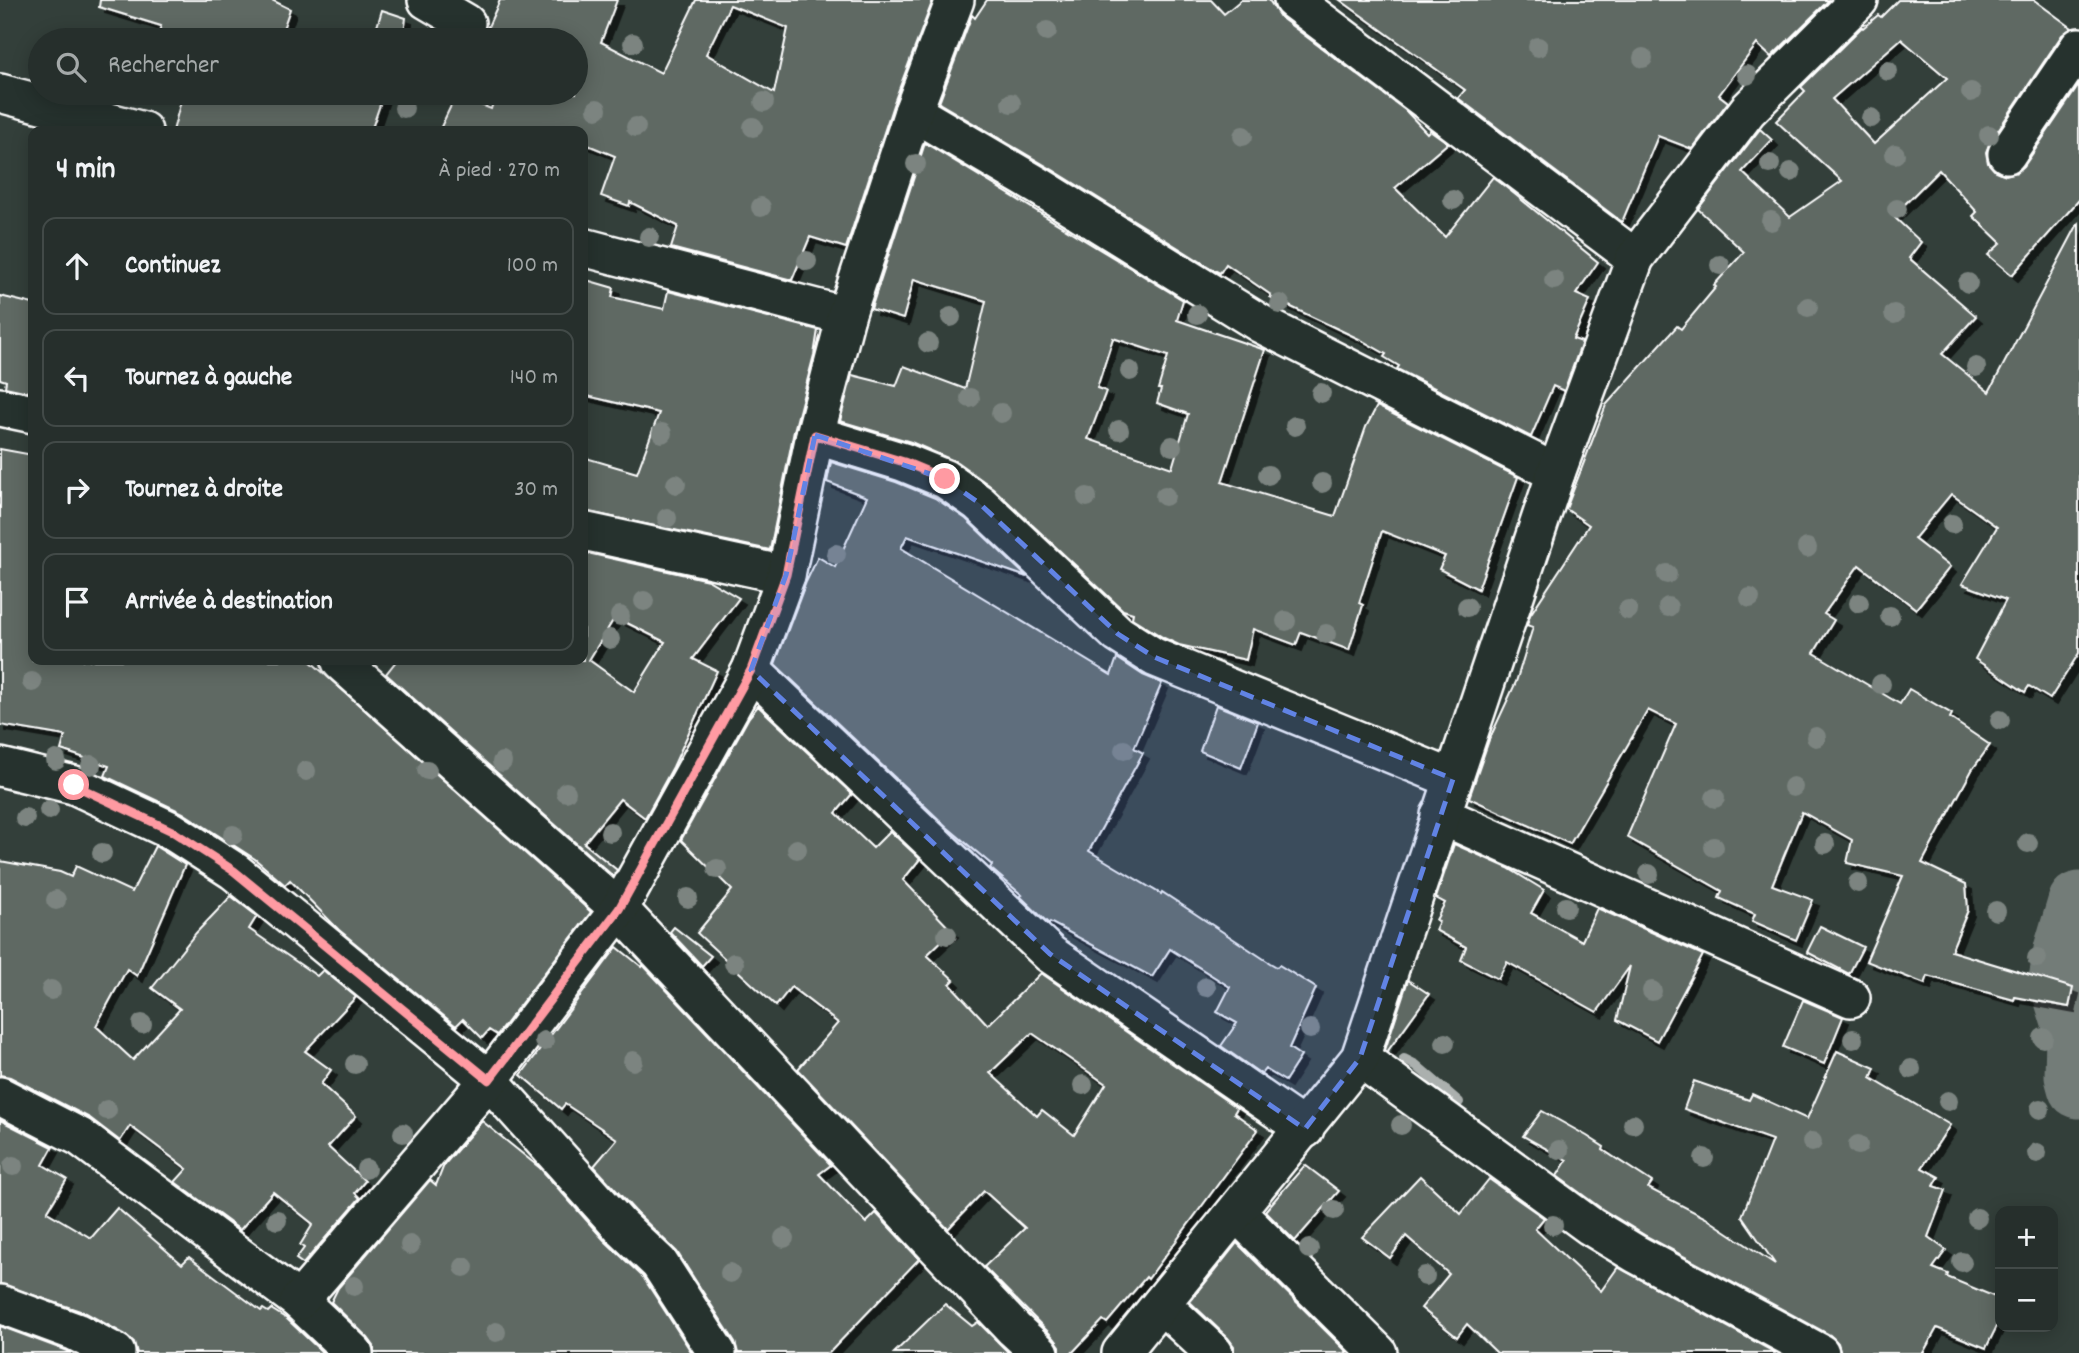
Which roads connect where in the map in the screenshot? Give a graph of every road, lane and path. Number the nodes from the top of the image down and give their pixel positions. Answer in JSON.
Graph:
{"nodes":[{"id":1,"x":427,"y":0,"type":"edge"},
{"id":2,"x":955,"y":0,"type":"edge"},
{"id":3,"x":1293,"y":0,"type":"edge"},
{"id":4,"x":1859,"y":0,"type":"edge"},
{"id":5,"x":466,"y":23,"type":"dead end"},
{"id":6,"x":2079,"y":47,"type":"edge"},
{"id":7,"x":0,"y":93,"type":"edge"},
{"id":8,"x":28,"y":100,"type":"edge"},
{"id":9,"x":45,"y":105,"type":"edge"},
{"id":10,"x":913,"y":112,"type":"junction"},
{"id":11,"x":125,"y":126,"type":"edge"},
{"id":12,"x":2007,"y":154,"type":"dead end"},
{"id":13,"x":588,"y":248,"type":"edge"},
{"id":14,"x":1635,"y":258,"type":"junction"},
{"id":15,"x":846,"y":316,"type":"junction"},
{"id":16,"x":0,"y":407,"type":"edge"},
{"id":17,"x":28,"y":413,"type":"edge"},
{"id":18,"x":815,"y":435,"type":"junction"},
{"id":19,"x":1556,"y":473,"type":"junction"},
{"id":20,"x":588,"y":532,"type":"edge"},
{"id":21,"x":786,"y":575,"type":"junction"},
{"id":22,"x":344,"y":665,"type":"edge"},
{"id":23,"x":751,"y":670,"type":"junction"},
{"id":24,"x":0,"y":767,"type":"edge"},
{"id":25,"x":1453,"y":779,"type":"junction"},
{"id":26,"x":1440,"y":815,"type":"junction"},
{"id":27,"x":619,"y":909,"type":"junction"},
{"id":28,"x":1851,"y":998,"type":"dead end"},
{"id":29,"x":1360,"y":1058,"type":"junction"},
{"id":30,"x":489,"y":1080,"type":"junction"},
{"id":31,"x":0,"y":1096,"type":"edge"},
{"id":32,"x":1305,"y":1129,"type":"junction"},
{"id":33,"x":1236,"y":1212,"type":"junction"},
{"id":34,"x":299,"y":1301,"type":"junction"},
{"id":35,"x":0,"y":1304,"type":"edge"},
{"id":36,"x":1161,"y":1304,"type":"junction"},
{"id":37,"x":116,"y":1353,"type":"edge"},
{"id":38,"x":354,"y":1353,"type":"edge"},
{"id":39,"x":717,"y":1353,"type":"edge"},
{"id":40,"x":1040,"y":1353,"type":"edge"},
{"id":41,"x":1121,"y":1353,"type":"edge"},
{"id":42,"x":1214,"y":1353,"type":"edge"},
{"id":43,"x":1378,"y":1353,"type":"edge"},
{"id":44,"x":1820,"y":1353,"type":"edge"}],
"edges":[{"from":1,"to":5,"type":"street"},
{"from":2,"to":10,"type":"street"},
{"from":3,"to":14,"type":"street"},
{"from":4,"to":14,"type":"street"},
{"from":6,"to":12,"type":"street"},
{"from":7,"to":8,"type":"street"},
{"from":9,"to":11,"type":"street"},
{"from":10,"to":15,"type":"street"},
{"from":10,"to":19,"type":"street"},
{"from":13,"to":15,"type":"street"},
{"from":14,"to":19,"type":"street"},
{"from":15,"to":18,"type":"street"},
{"from":16,"to":17,"type":"street"},
{"from":18,"to":21,"type":"street"},
{"from":18,"to":25,"type":"street"},
{"from":19,"to":25,"type":"street"},
{"from":20,"to":21,"type":"street"},
{"from":21,"to":23,"type":"street"},
{"from":22,"to":27,"type":"street"},
{"from":23,"to":27,"type":"street"},
{"from":23,"to":32,"type":"street"},
{"from":24,"to":30,"type":"street"},
{"from":25,"to":26,"type":"street"},
{"from":26,"to":28,"type":"street"},
{"from":26,"to":29,"type":"street"},
{"from":27,"to":30,"type":"street"},
{"from":27,"to":40,"type":"street"},
{"from":29,"to":32,"type":"street"},
{"from":29,"to":44,"type":"street"},
{"from":30,"to":34,"type":"street"},
{"from":30,"to":39,"type":"street"},
{"from":31,"to":34,"type":"street"},
{"from":32,"to":33,"type":"street"},
{"from":33,"to":36,"type":"street"},
{"from":33,"to":43,"type":"street"},
{"from":34,"to":38,"type":"street"},
{"from":35,"to":37,"type":"street"},
{"from":36,"to":41,"type":"street"},
{"from":36,"to":42,"type":"street"}]}
